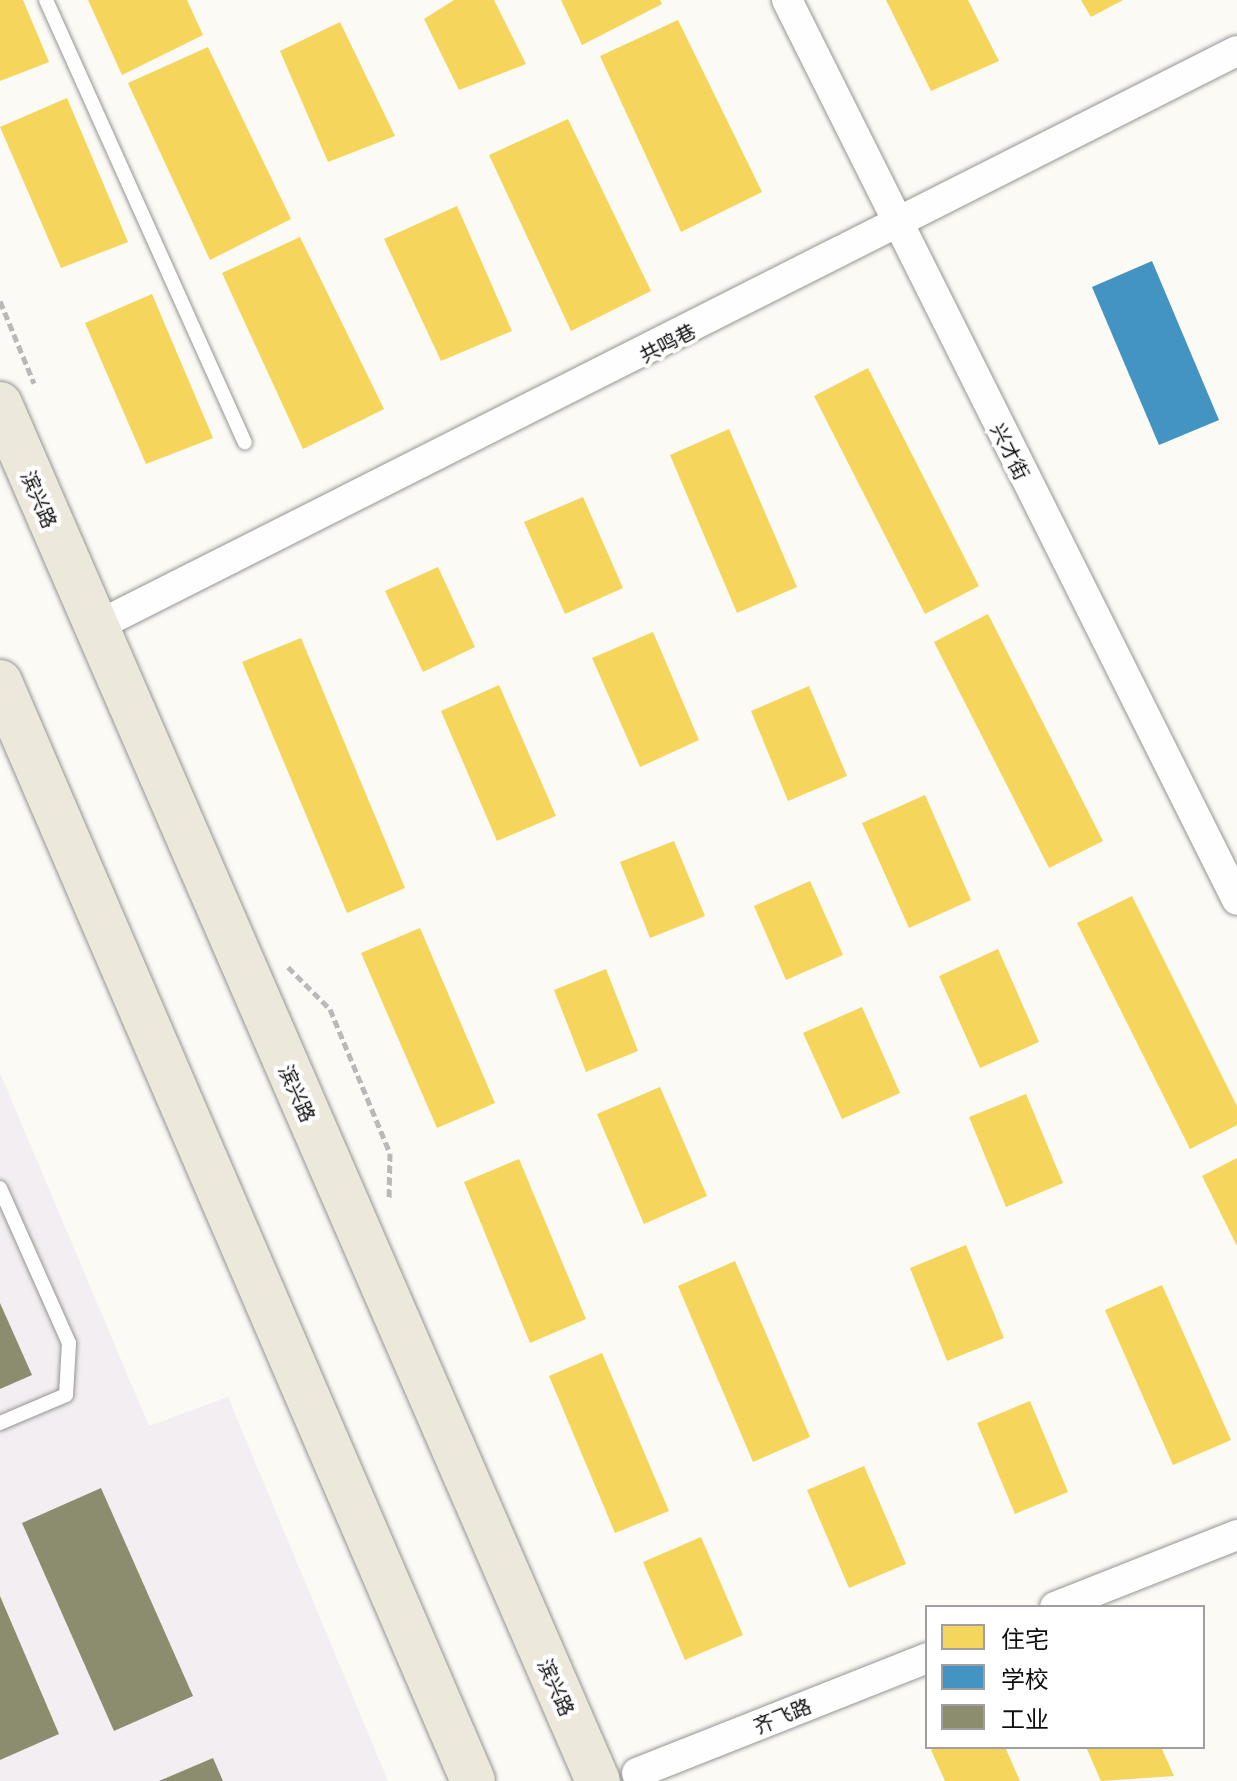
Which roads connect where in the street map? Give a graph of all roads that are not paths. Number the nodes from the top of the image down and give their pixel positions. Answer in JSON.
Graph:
{"nodes":[{"id":1,"x":46,"y":0,"type":"edge"},
{"id":2,"x":787,"y":0,"type":"edge"},
{"id":3,"x":1237,"y":51,"type":"edge"},
{"id":4,"x":898,"y":227,"type":"junction"},
{"id":5,"x":0,"y":404,"type":"edge"},
{"id":6,"x":245,"y":442,"type":"dead end"},
{"id":7,"x":95,"y":627,"type":"junction"},
{"id":8,"x":0,"y":682,"type":"edge"},
{"id":9,"x":1237,"y":900,"type":"edge"},
{"id":10,"x":0,"y":1188,"type":"edge"},
{"id":11,"x":0,"y":1423,"type":"edge"},
{"id":12,"x":1237,"y":1535,"type":"edge"},
{"id":13,"x":1060,"y":1605,"type":"edge"},
{"id":14,"x":925,"y":1659,"type":"edge"},
{"id":15,"x":618,"y":1777,"type":"edge"},
{"id":16,"x":473,"y":1781,"type":"edge"}],
"edges":[{"from":1,"to":6,"type":"lane"},
{"from":2,"to":4,"type":"street","name":"兴才街"},
{"from":3,"to":4,"type":"street","name":"共鸣巷"},
{"from":4,"to":7,"type":"street","name":"共鸣巷"},
{"from":4,"to":9,"type":"street","name":"兴才街"},
{"from":5,"to":7,"type":"main road","name":"滨兴路"},
{"from":7,"to":15,"type":"main road","name":"滨兴路"},
{"from":8,"to":16,"type":"main road"},
{"from":10,"to":11,"type":"lane"},
{"from":12,"to":13,"type":"street"},
{"from":14,"to":15,"type":"street","name":"齐飞路"}]}
